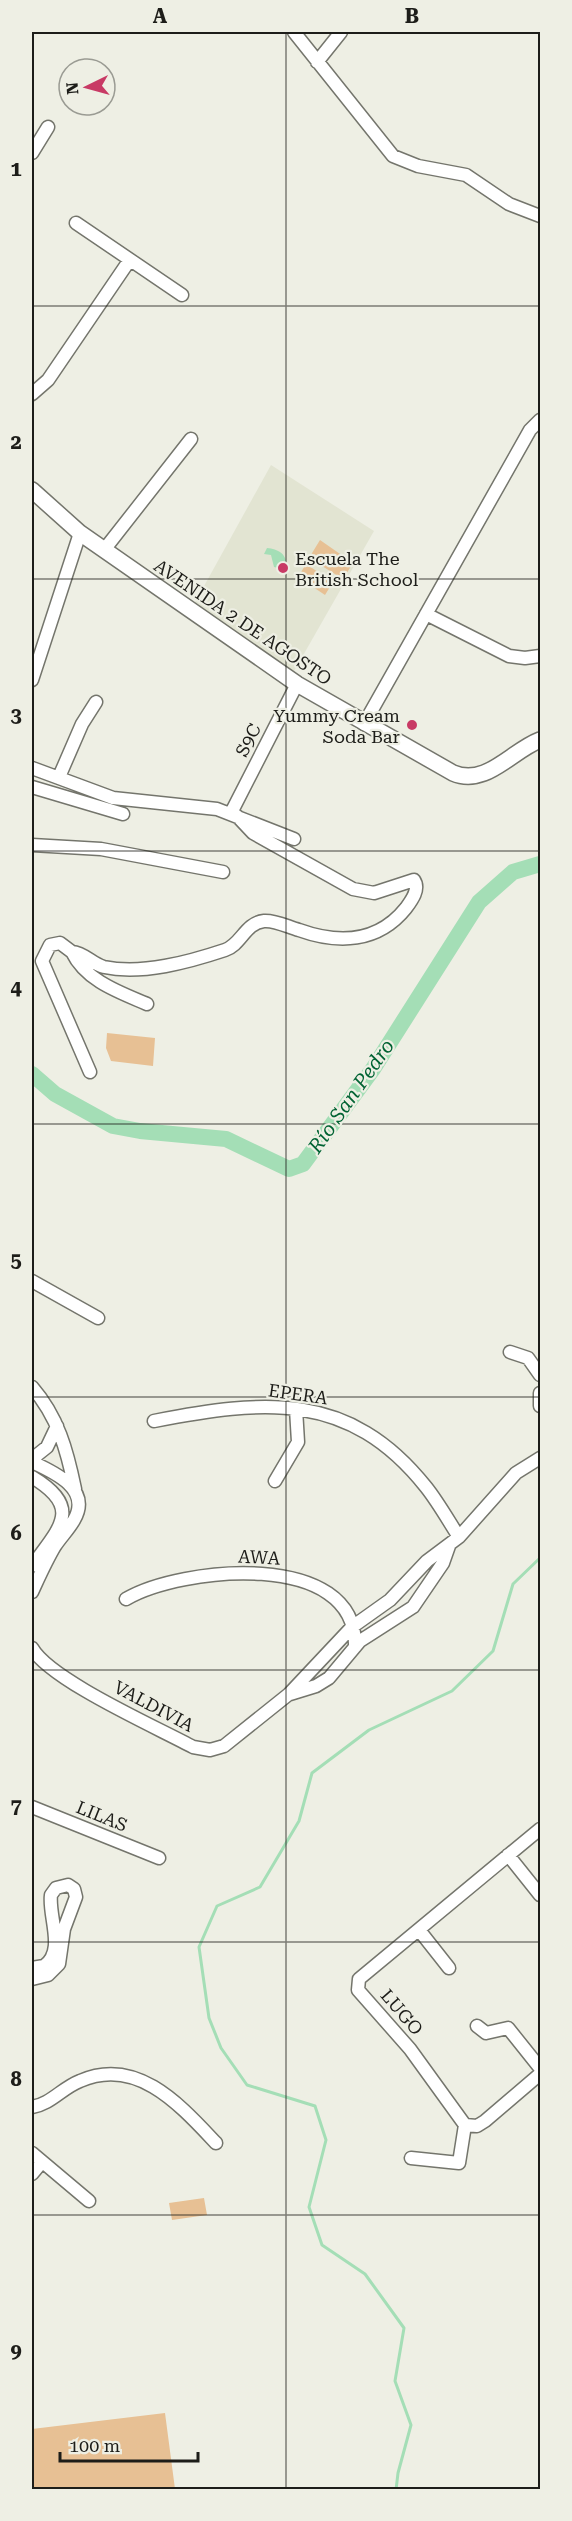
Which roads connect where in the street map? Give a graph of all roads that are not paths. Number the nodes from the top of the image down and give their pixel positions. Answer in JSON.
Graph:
{"nodes":[{"id":1,"x":294,"y":32,"type":"edge"},
{"id":2,"x":340,"y":32,"type":"edge"},
{"id":3,"x":317,"y":62,"type":"junction"},
{"id":4,"x":48,"y":127,"type":"dead end"},
{"id":5,"x":32,"y":153,"type":"edge"},
{"id":6,"x":540,"y":216,"type":"edge"},
{"id":7,"x":76,"y":223,"type":"dead end"},
{"id":8,"x":129,"y":261,"type":"junction"},
{"id":9,"x":183,"y":295,"type":"dead end"},
{"id":10,"x":32,"y":394,"type":"edge"},
{"id":11,"x":540,"y":420,"type":"edge"},
{"id":12,"x":191,"y":439,"type":"dead end"},
{"id":13,"x":32,"y":490,"type":"edge"},
{"id":14,"x":80,"y":533,"type":"junction"},
{"id":15,"x":104,"y":550,"type":"junction"},
{"id":16,"x":426,"y":614,"type":"junction"},
{"id":17,"x":540,"y":656,"type":"edge"},
{"id":18,"x":32,"y":677,"type":"edge"},
{"id":19,"x":297,"y":684,"type":"junction"},
{"id":20,"x":96,"y":702,"type":"dead end"},
{"id":21,"x":364,"y":724,"type":"junction"},
{"id":22,"x":540,"y":740,"type":"edge"},
{"id":23,"x":32,"y":768,"type":"edge"},
{"id":24,"x":58,"y":777,"type":"junction"},
{"id":25,"x":32,"y":787,"type":"edge"},
{"id":26,"x":123,"y":814,"type":"dead end"},
{"id":27,"x":234,"y":814,"type":"junction"},
{"id":28,"x":294,"y":838,"type":"dead end"},
{"id":29,"x":32,"y":845,"type":"edge"},
{"id":30,"x":223,"y":872,"type":"dead end"},
{"id":31,"x":72,"y":952,"type":"junction"},
{"id":32,"x":147,"y":1004,"type":"dead end"},
{"id":33,"x":90,"y":1072,"type":"dead end"},
{"id":34,"x":32,"y":1281,"type":"edge"},
{"id":35,"x":98,"y":1318,"type":"dead end"},
{"id":36,"x":510,"y":1352,"type":"dead end"},
{"id":37,"x":540,"y":1375,"type":"edge"},
{"id":38,"x":32,"y":1387,"type":"edge"},
{"id":39,"x":540,"y":1393,"type":"edge"},
{"id":40,"x":540,"y":1406,"type":"edge"},
{"id":41,"x":296,"y":1409,"type":"junction"},
{"id":42,"x":154,"y":1421,"type":"dead end"},
{"id":43,"x":57,"y":1426,"type":"junction"},
{"id":44,"x":540,"y":1458,"type":"edge"},
{"id":45,"x":32,"y":1460,"type":"edge"},
{"id":46,"x":32,"y":1478,"type":"edge"},
{"id":47,"x":275,"y":1481,"type":"dead end"},
{"id":48,"x":76,"y":1491,"type":"junction"},
{"id":49,"x":459,"y":1537,"type":"junction"},
{"id":50,"x":52,"y":1544,"type":"junction"},
{"id":51,"x":449,"y":1546,"type":"junction"},
{"id":52,"x":32,"y":1566,"type":"edge"},
{"id":53,"x":32,"y":1592,"type":"edge"},
{"id":54,"x":126,"y":1599,"type":"dead end"},
{"id":55,"x":352,"y":1627,"type":"junction"},
{"id":56,"x":355,"y":1647,"type":"junction"},
{"id":57,"x":34,"y":1654,"type":"edge"},
{"id":58,"x":289,"y":1694,"type":"junction"},
{"id":59,"x":32,"y":1807,"type":"edge"},
{"id":60,"x":540,"y":1829,"type":"edge"},
{"id":61,"x":508,"y":1856,"type":"junction"},
{"id":62,"x":159,"y":1858,"type":"dead end"},
{"id":63,"x":540,"y":1895,"type":"edge"},
{"id":64,"x":419,"y":1930,"type":"junction"},
{"id":65,"x":32,"y":1968,"type":"edge"},
{"id":66,"x":449,"y":1968,"type":"dead end"},
{"id":67,"x":32,"y":1979,"type":"edge"},
{"id":68,"x":477,"y":2026,"type":"dead end"},
{"id":69,"x":540,"y":2068,"type":"edge"},
{"id":70,"x":540,"y":2074,"type":"edge"},
{"id":71,"x":32,"y":2107,"type":"edge"},
{"id":72,"x":465,"y":2125,"type":"junction"},
{"id":73,"x":216,"y":2143,"type":"dead end"},
{"id":74,"x":32,"y":2153,"type":"edge"},
{"id":75,"x":411,"y":2158,"type":"dead end"},
{"id":76,"x":42,"y":2162,"type":"junction"},
{"id":77,"x":32,"y":2174,"type":"edge"},
{"id":78,"x":89,"y":2201,"type":"dead end"}],
"edges":[{"from":1,"to":3,"type":"street"},
{"from":2,"to":3,"type":"street"},
{"from":3,"to":6,"type":"street"},
{"from":4,"to":5,"type":"street"},
{"from":7,"to":8,"type":"street"},
{"from":8,"to":9,"type":"street"},
{"from":8,"to":10,"type":"street"},
{"from":11,"to":16,"type":"street"},
{"from":12,"to":15,"type":"street"},
{"from":13,"to":14,"type":"main road","name":"AVENIDA 2 DE AGOSTO"},
{"from":14,"to":15,"type":"main road","name":"AVENIDA 2 DE AGOSTO"},
{"from":14,"to":18,"type":"street"},
{"from":15,"to":19,"type":"main road","name":"AVENIDA 2 DE AGOSTO"},
{"from":16,"to":17,"type":"street"},
{"from":16,"to":21,"type":"street"},
{"from":19,"to":21,"type":"main road","name":"AVENIDA 2 DE AGOSTO"},
{"from":19,"to":27,"type":"street","name":"S9C"},
{"from":20,"to":24,"type":"street"},
{"from":21,"to":22,"type":"main road","name":"AVENIDA 2 DE AGOSTO"},
{"from":23,"to":24,"type":"street"},
{"from":24,"to":27,"type":"street"},
{"from":25,"to":26,"type":"street"},
{"from":27,"to":28,"type":"street"},
{"from":27,"to":31,"type":"street"},
{"from":29,"to":30,"type":"street"},
{"from":31,"to":32,"type":"street"},
{"from":31,"to":33,"type":"street"},
{"from":34,"to":35,"type":"street"},
{"from":36,"to":37,"type":"street"},
{"from":38,"to":43,"type":"street"},
{"from":39,"to":40,"type":"street"},
{"from":41,"to":42,"type":"street","name":"EPERA"},
{"from":41,"to":47,"type":"street"},
{"from":41,"to":49,"type":"street","name":"EPERA"},
{"from":43,"to":45,"type":"street"},
{"from":43,"to":48,"type":"street"},
{"from":44,"to":49,"type":"street","name":"VALDIVIA"},
{"from":45,"to":48,"type":"street"},
{"from":46,"to":50,"type":"street"},
{"from":48,"to":50,"type":"street"},
{"from":49,"to":51,"type":"street","name":"VALDIVIA"},
{"from":50,"to":52,"type":"street"},
{"from":50,"to":53,"type":"street"},
{"from":51,"to":55,"type":"street","name":"VALDIVIA"},
{"from":51,"to":56,"type":"street","name":"VALDIVIA"},
{"from":54,"to":55,"type":"street","name":"AWA"},
{"from":55,"to":56,"type":"street","name":"AWA"},
{"from":55,"to":58,"type":"street","name":"VALDIVIA"},
{"from":56,"to":58,"type":"street","name":"VALDIVIA"},
{"from":57,"to":58,"type":"street","name":"VALDIVIA"},
{"from":59,"to":62,"type":"street","name":"LILAS"},
{"from":60,"to":61,"type":"street","name":"LUGO"},
{"from":61,"to":63,"type":"street"},
{"from":61,"to":64,"type":"street","name":"LUGO"},
{"from":64,"to":66,"type":"street"},
{"from":64,"to":72,"type":"street","name":"LUGO"},
{"from":65,"to":67,"type":"street"},
{"from":68,"to":69,"type":"street"},
{"from":70,"to":72,"type":"street"},
{"from":71,"to":73,"type":"street"},
{"from":72,"to":75,"type":"street"},
{"from":74,"to":76,"type":"street"},
{"from":76,"to":77,"type":"street"},
{"from":76,"to":78,"type":"street"}]}
